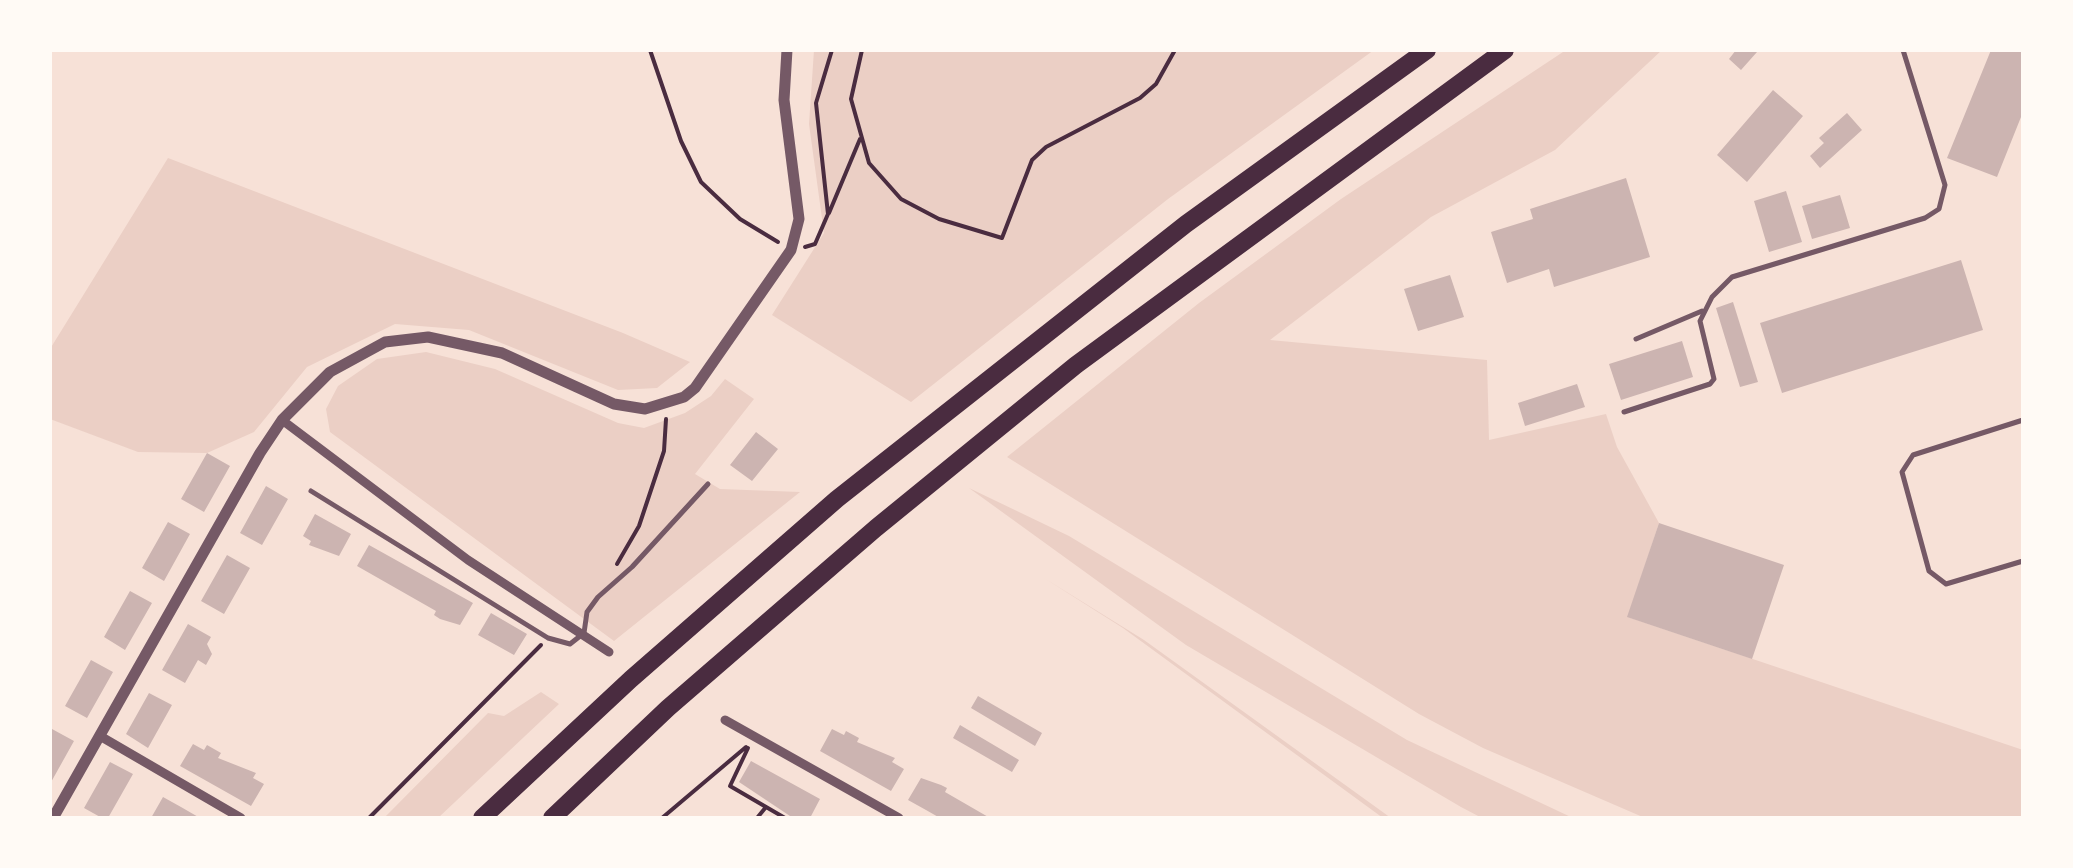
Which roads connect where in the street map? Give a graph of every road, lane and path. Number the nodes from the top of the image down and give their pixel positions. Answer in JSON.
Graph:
{"nodes":[{"id":1,"x":650,"y":50,"type":"edge"},
{"id":2,"x":787,"y":50,"type":"edge"},
{"id":3,"x":832,"y":50,"type":"edge"},
{"id":4,"x":862,"y":50,"type":"edge"},
{"id":5,"x":1176,"y":50,"type":"edge"},
{"id":6,"x":1426,"y":50,"type":"edge"},
{"id":7,"x":1505,"y":50,"type":"edge"},
{"id":8,"x":1903,"y":50,"type":"edge"},
{"id":9,"x":860,"y":139,"type":"junction"},
{"id":10,"x":828,"y":214,"type":"junction"},
{"id":11,"x":792,"y":250,"type":"junction"},
{"id":12,"x":1702,"y":311,"type":"junction"},
{"id":13,"x":1636,"y":339,"type":"dead end"},
{"id":14,"x":667,"y":404,"type":"junction"},
{"id":15,"x":1624,"y":412,"type":"dead end"},
{"id":16,"x":282,"y":420,"type":"junction"},
{"id":17,"x":2023,"y":420,"type":"edge"},
{"id":18,"x":708,"y":484,"type":"dead end"},
{"id":19,"x":312,"y":491,"type":"dead end"},
{"id":20,"x":2023,"y":561,"type":"edge"},
{"id":21,"x":614,"y":568,"type":"dead end"},
{"id":22,"x":584,"y":633,"type":"junction"},
{"id":23,"x":548,"y":638,"type":"junction"},
{"id":24,"x":609,"y":652,"type":"dead end"},
{"id":25,"x":725,"y":720,"type":"dead end"},
{"id":26,"x":100,"y":736,"type":"junction"},
{"id":27,"x":766,"y":807,"type":"junction"},
{"id":28,"x":53,"y":818,"type":"edge"},
{"id":29,"x":242,"y":818,"type":"edge"},
{"id":30,"x":369,"y":818,"type":"edge"},
{"id":31,"x":482,"y":818,"type":"edge"},
{"id":32,"x":552,"y":818,"type":"edge"},
{"id":33,"x":662,"y":818,"type":"edge"},
{"id":34,"x":758,"y":818,"type":"edge"},
{"id":35,"x":784,"y":818,"type":"edge"},
{"id":36,"x":899,"y":818,"type":"edge"}],
"edges":[{"from":1,"to":11,"type":"path"},
{"from":2,"to":11,"type":"street"},
{"from":3,"to":10,"type":"path"},
{"from":4,"to":9,"type":"path"},
{"from":5,"to":9,"type":"path"},
{"from":6,"to":31,"type":"highway"},
{"from":7,"to":32,"type":"highway"},
{"from":8,"to":12,"type":"lane"},
{"from":9,"to":10,"type":"path"},
{"from":10,"to":11,"type":"path"},
{"from":11,"to":14,"type":"street"},
{"from":12,"to":13,"type":"lane"},
{"from":12,"to":15,"type":"lane"},
{"from":14,"to":16,"type":"street"},
{"from":14,"to":21,"type":"path"},
{"from":16,"to":22,"type":"street"},
{"from":16,"to":26,"type":"street"},
{"from":17,"to":20,"type":"lane"},
{"from":18,"to":22,"type":"lane"},
{"from":19,"to":23,"type":"lane"},
{"from":22,"to":23,"type":"lane"},
{"from":22,"to":24,"type":"street"},
{"from":23,"to":30,"type":"path"},
{"from":25,"to":36,"type":"street"},
{"from":26,"to":28,"type":"street"},
{"from":26,"to":29,"type":"street"},
{"from":27,"to":33,"type":"path"},
{"from":27,"to":34,"type":"path"},
{"from":27,"to":35,"type":"path"}]}
